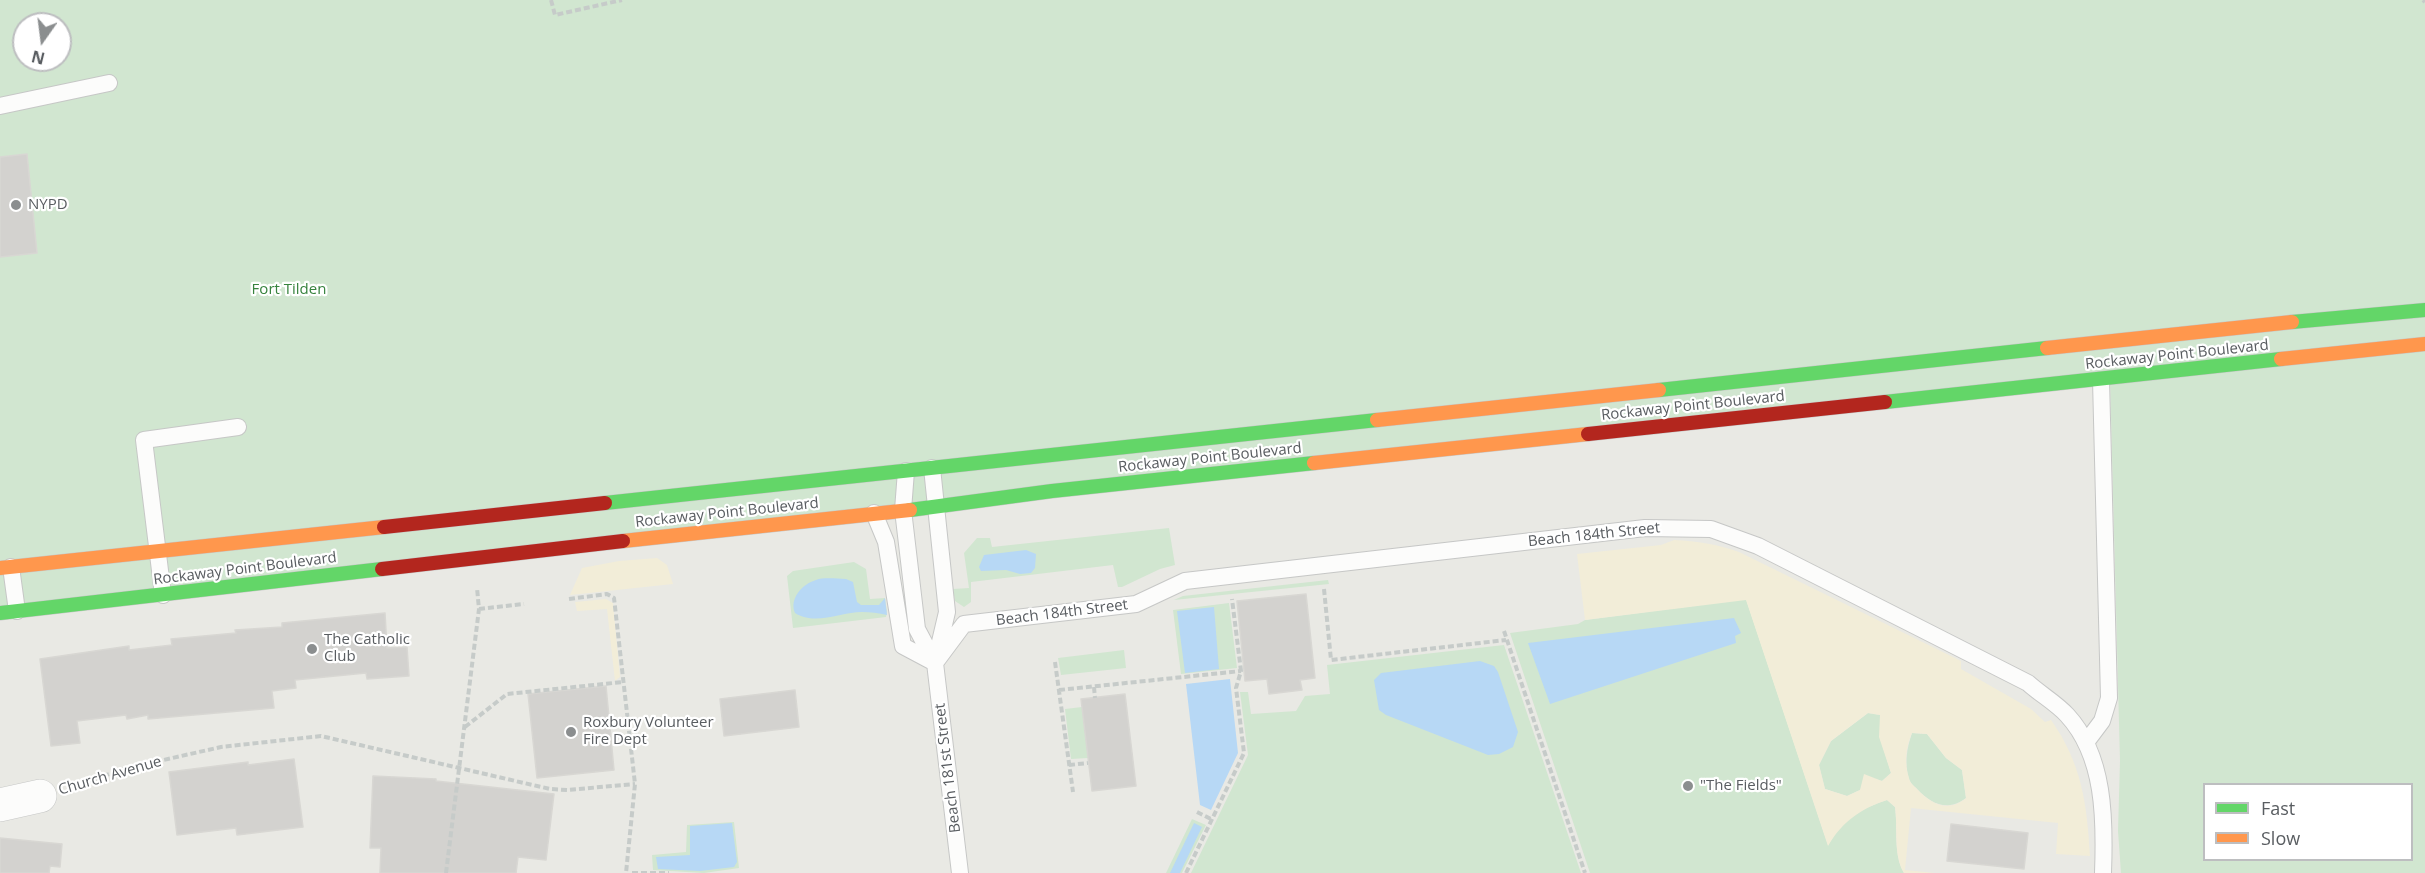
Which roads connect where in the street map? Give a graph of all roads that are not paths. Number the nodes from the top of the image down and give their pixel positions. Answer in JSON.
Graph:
{"nodes":[{"id":1,"x":110,"y":83,"type":"dead end"},
{"id":2,"x":0,"y":106,"type":"edge"},
{"id":3,"x":2425,"y":310,"type":"edge"},
{"id":4,"x":2425,"y":344,"type":"edge"},
{"id":5,"x":2038,"y":368,"type":"junction"},
{"id":6,"x":2101,"y":380,"type":"junction"},
{"id":7,"x":238,"y":427,"type":"dead end"},
{"id":8,"x":932,"y":468,"type":"junction"},
{"id":9,"x":906,"y":471,"type":"junction"},
{"id":10,"x":935,"y":506,"type":"junction"},
{"id":11,"x":546,"y":509,"type":"junction"},
{"id":12,"x":903,"y":510,"type":"junction"},
{"id":13,"x":874,"y":513,"type":"junction"},
{"id":14,"x":551,"y":549,"type":"junction"},
{"id":15,"x":159,"y":551,"type":"junction"},
{"id":16,"x":6,"y":567,"type":"edge"},
{"id":17,"x":164,"y":595,"type":"junction"},
{"id":18,"x":8,"y":612,"type":"edge"},
{"id":19,"x":935,"y":663,"type":"junction"},
{"id":20,"x":2087,"y":741,"type":"junction"},
{"id":21,"x":40,"y":796,"type":"road end"},
{"id":22,"x":0,"y":805,"type":"edge"},
{"id":23,"x":960,"y":873,"type":"edge"},
{"id":24,"x":2103,"y":873,"type":"edge"}],
"edges":[{"from":1,"to":2,"type":"lane"},
{"from":3,"to":5,"type":"street","name":"Rockaway Point Boulevard"},
{"from":4,"to":6,"type":"street","name":"Rockaway Point Boulevard"},
{"from":5,"to":6,"type":"street","name":"Rockaway Point Boulevard"},
{"from":5,"to":8,"type":"street","name":"Rockaway Point Boulevard"},
{"from":5,"to":10,"type":"street","name":"Rockaway Point Boulevard"},
{"from":6,"to":20,"type":"lane"},
{"from":7,"to":15,"type":"lane"},
{"from":8,"to":9,"type":"street","name":"Rockaway Point Boulevard"},
{"from":8,"to":10,"type":"lane","name":"Beach 181st Street"},
{"from":9,"to":11,"type":"street","name":"Rockaway Point Boulevard"},
{"from":9,"to":12,"type":"lane","name":"Beach 181st Street"},
{"from":10,"to":12,"type":"street","name":"Rockaway Point Boulevard"},
{"from":10,"to":19,"type":"lane","name":"Beach 181st Street"},
{"from":11,"to":14,"type":"lane"},
{"from":11,"to":15,"type":"street","name":"Rockaway Point Boulevard"},
{"from":12,"to":13,"type":"street","name":"Rockaway Point Boulevard"},
{"from":12,"to":19,"type":"lane","name":"Beach 181st Street"},
{"from":13,"to":14,"type":"street","name":"Rockaway Point Boulevard"},
{"from":13,"to":19,"type":"lane"},
{"from":14,"to":17,"type":"street","name":"Rockaway Point Boulevard"},
{"from":15,"to":16,"type":"street","name":"Rockaway Point Boulevard"},
{"from":15,"to":17,"type":"lane"},
{"from":16,"to":18,"type":"lane"},
{"from":17,"to":18,"type":"street","name":"Rockaway Point Boulevard"},
{"from":19,"to":20,"type":"lane","name":"Beach 184th Street"},
{"from":19,"to":23,"type":"lane","name":"Beach 181st Street"},
{"from":20,"to":24,"type":"lane","name":"Beach 184th Street"},
{"from":21,"to":22,"type":"street","name":"Church Avenue"}]}
